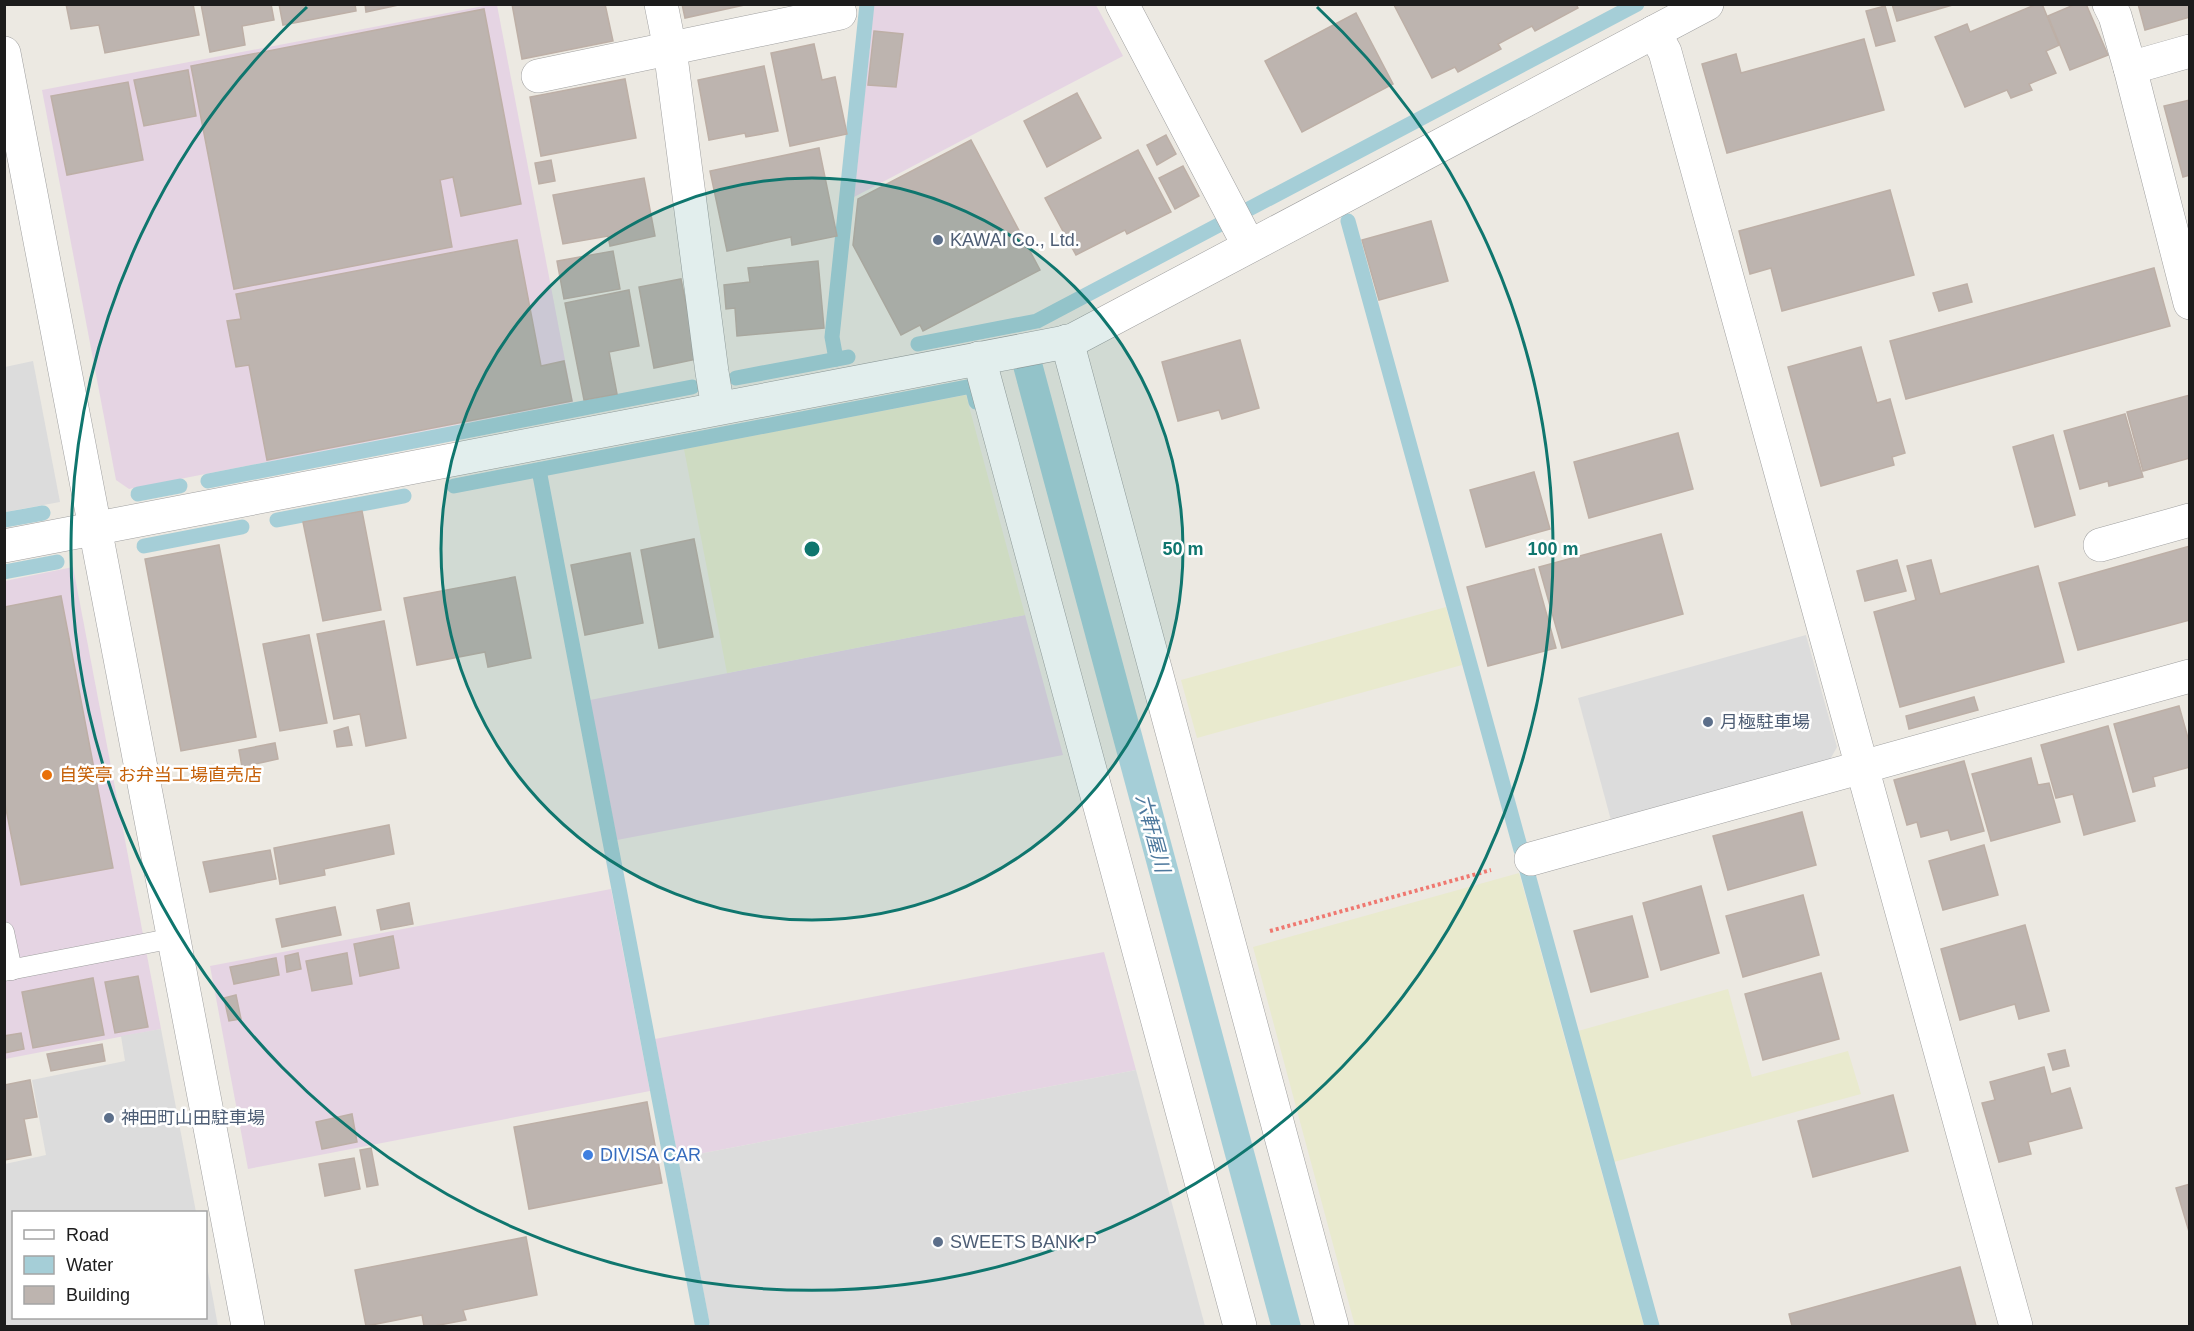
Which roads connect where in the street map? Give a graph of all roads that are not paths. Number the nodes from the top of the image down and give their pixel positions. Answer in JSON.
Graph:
{"nodes":[{"id":1,"x":661,"y":4,"type":"edge"},
{"id":2,"x":1122,"y":4,"type":"edge"},
{"id":3,"x":1707,"y":4,"type":"edge"},
{"id":4,"x":2109,"y":4,"type":"edge"},
{"id":5,"x":840,"y":13,"type":"dead end"},
{"id":6,"x":1654,"y":32,"type":"junction"},
{"id":7,"x":670,"y":49,"type":"junction"},
{"id":8,"x":2190,"y":51,"type":"edge"},
{"id":9,"x":4,"y":53,"type":"edge"},
{"id":10,"x":2130,"y":68,"type":"junction"},
{"id":11,"x":538,"y":76,"type":"dead end"},
{"id":12,"x":1249,"y":246,"type":"junction"},
{"id":13,"x":2190,"y":303,"type":"edge"},
{"id":14,"x":1061,"y":342,"type":"junction"},
{"id":15,"x":985,"y":357,"type":"junction"},
{"id":16,"x":718,"y":408,"type":"junction"},
{"id":17,"x":2190,"y":520,"type":"edge"},
{"id":18,"x":96,"y":529,"type":"junction"},
{"id":19,"x":2100,"y":545,"type":"dead end"},
{"id":20,"x":4,"y":546,"type":"edge"},
{"id":21,"x":2190,"y":676,"type":"edge"},
{"id":22,"x":1862,"y":767,"type":"junction"},
{"id":23,"x":1531,"y":859,"type":"road end"},
{"id":24,"x":4,"y":932,"type":"edge"},
{"id":25,"x":174,"y":938,"type":"junction"},
{"id":26,"x":8,"y":971,"type":"edge"},
{"id":27,"x":248,"y":1326,"type":"edge"},
{"id":28,"x":1240,"y":1326,"type":"edge"},
{"id":29,"x":1332,"y":1326,"type":"edge"},
{"id":30,"x":2016,"y":1326,"type":"edge"}],
"edges":[{"from":1,"to":7,"type":"street"},
{"from":2,"to":12,"type":"street"},
{"from":3,"to":6,"type":"street"},
{"from":4,"to":10,"type":"street"},
{"from":5,"to":7,"type":"street"},
{"from":6,"to":12,"type":"street"},
{"from":6,"to":22,"type":"street"},
{"from":7,"to":11,"type":"street"},
{"from":7,"to":16,"type":"street"},
{"from":8,"to":10,"type":"street"},
{"from":9,"to":18,"type":"street"},
{"from":10,"to":13,"type":"street"},
{"from":12,"to":14,"type":"street"},
{"from":14,"to":15,"type":"street"},
{"from":14,"to":29,"type":"street"},
{"from":15,"to":16,"type":"street"},
{"from":15,"to":28,"type":"street"},
{"from":16,"to":18,"type":"street"},
{"from":17,"to":19,"type":"street"},
{"from":18,"to":20,"type":"street"},
{"from":18,"to":25,"type":"street"},
{"from":21,"to":22,"type":"street"},
{"from":22,"to":23,"type":"street"},
{"from":22,"to":30,"type":"street"},
{"from":24,"to":26,"type":"lane"},
{"from":25,"to":26,"type":"lane"},
{"from":25,"to":27,"type":"street"}]}
